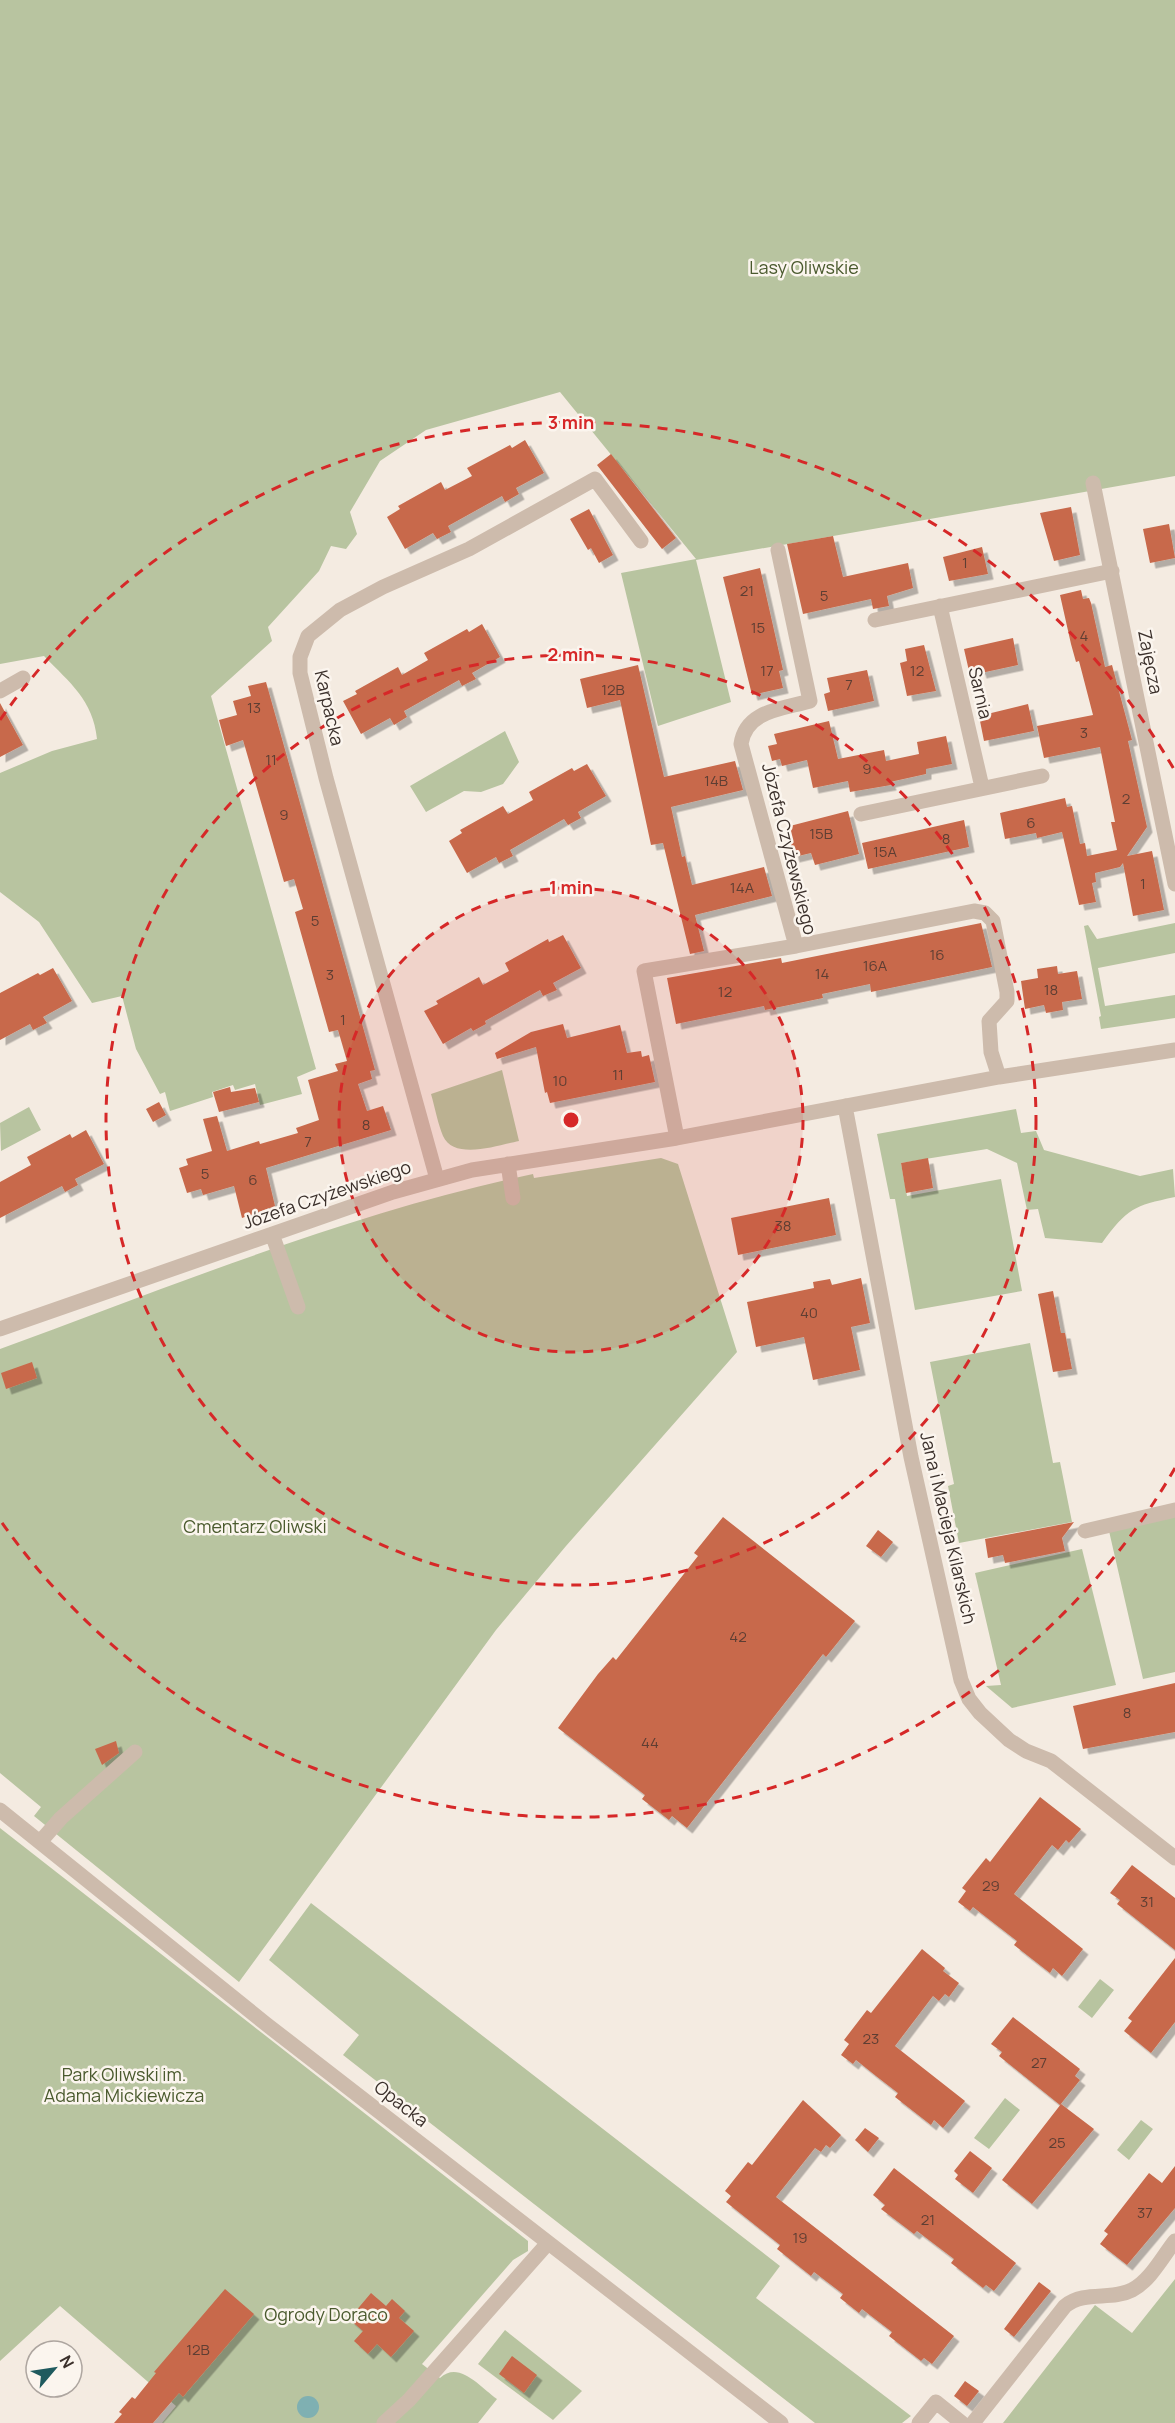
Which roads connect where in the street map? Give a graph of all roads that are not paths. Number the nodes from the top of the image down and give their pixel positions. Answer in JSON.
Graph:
{"nodes":[{"id":1,"x":1093,"y":483,"type":"dead end"},
{"id":2,"x":640,"y":541,"type":"dead end"},
{"id":3,"x":778,"y":550,"type":"dead end"},
{"id":4,"x":1112,"y":571,"type":"junction"},
{"id":5,"x":940,"y":606,"type":"junction"},
{"id":6,"x":875,"y":620,"type":"dead end"},
{"id":7,"x":23,"y":678,"type":"dead end"},
{"id":8,"x":0,"y":691,"type":"edge"},
{"id":9,"x":1042,"y":776,"type":"dead end"},
{"id":10,"x":982,"y":788,"type":"junction"},
{"id":11,"x":861,"y":814,"type":"dead end"},
{"id":12,"x":1175,"y":884,"type":"edge"},
{"id":13,"x":796,"y":946,"type":"junction"},
{"id":14,"x":1175,"y":1050,"type":"edge"},
{"id":15,"x":999,"y":1077,"type":"junction"},
{"id":16,"x":845,"y":1106,"type":"junction"},
{"id":17,"x":676,"y":1138,"type":"junction"},
{"id":18,"x":508,"y":1164,"type":"junction"},
{"id":19,"x":437,"y":1179,"type":"junction"},
{"id":20,"x":513,"y":1198,"type":"dead end"},
{"id":21,"x":272,"y":1234,"type":"junction"},
{"id":22,"x":298,"y":1307,"type":"dead end"},
{"id":23,"x":0,"y":1329,"type":"edge"},
{"id":24,"x":1175,"y":1510,"type":"edge"},
{"id":25,"x":1085,"y":1531,"type":"dead end"},
{"id":26,"x":135,"y":1752,"type":"dead end"},
{"id":27,"x":0,"y":1810,"type":"edge"},
{"id":28,"x":40,"y":1842,"type":"junction"},
{"id":29,"x":1175,"y":1858,"type":"edge"},
{"id":30,"x":1175,"y":2241,"type":"edge"},
{"id":31,"x":548,"y":2244,"type":"junction"},
{"id":32,"x":384,"y":2423,"type":"edge"},
{"id":33,"x":781,"y":2423,"type":"edge"},
{"id":34,"x":919,"y":2423,"type":"edge"},
{"id":35,"x":963,"y":2423,"type":"edge"},
{"id":36,"x":973,"y":2423,"type":"edge"}],
"edges":[{"from":1,"to":4,"type":"street","name":"Zajęcza"},
{"from":2,"to":19,"type":"street","name":"Karpacka"},
{"from":3,"to":13,"type":"street","name":"Józefa Czyżewskiego"},
{"from":4,"to":5,"type":"street"},
{"from":4,"to":12,"type":"street","name":"Zajęcza"},
{"from":5,"to":6,"type":"street"},
{"from":5,"to":10,"type":"street","name":"Sarnia"},
{"from":7,"to":8,"type":"street"},
{"from":9,"to":10,"type":"street"},
{"from":10,"to":11,"type":"street"},
{"from":13,"to":15,"type":"street"},
{"from":13,"to":17,"type":"street","name":"Józefa Czyżewskiego"},
{"from":14,"to":15,"type":"street","name":"Józefa Czyżewskiego"},
{"from":15,"to":16,"type":"street","name":"Józefa Czyżewskiego"},
{"from":16,"to":17,"type":"street","name":"Józefa Czyżewskiego"},
{"from":16,"to":29,"type":"street","name":"Jana i Macieja Kilarskich"},
{"from":17,"to":18,"type":"street","name":"Józefa Czyżewskiego"},
{"from":18,"to":19,"type":"street","name":"Józefa Czyżewskiego"},
{"from":18,"to":20,"type":"street"},
{"from":19,"to":21,"type":"street","name":"Józefa Czyżewskiego"},
{"from":21,"to":22,"type":"street"},
{"from":21,"to":23,"type":"street","name":"Józefa Czyżewskiego"},
{"from":24,"to":25,"type":"street"},
{"from":26,"to":28,"type":"street"},
{"from":27,"to":28,"type":"street","name":"Opacka"},
{"from":28,"to":31,"type":"street","name":"Opacka"},
{"from":30,"to":36,"type":"street"},
{"from":31,"to":32,"type":"street"},
{"from":31,"to":33,"type":"street","name":"Opacka"},
{"from":34,"to":35,"type":"street"}]}
